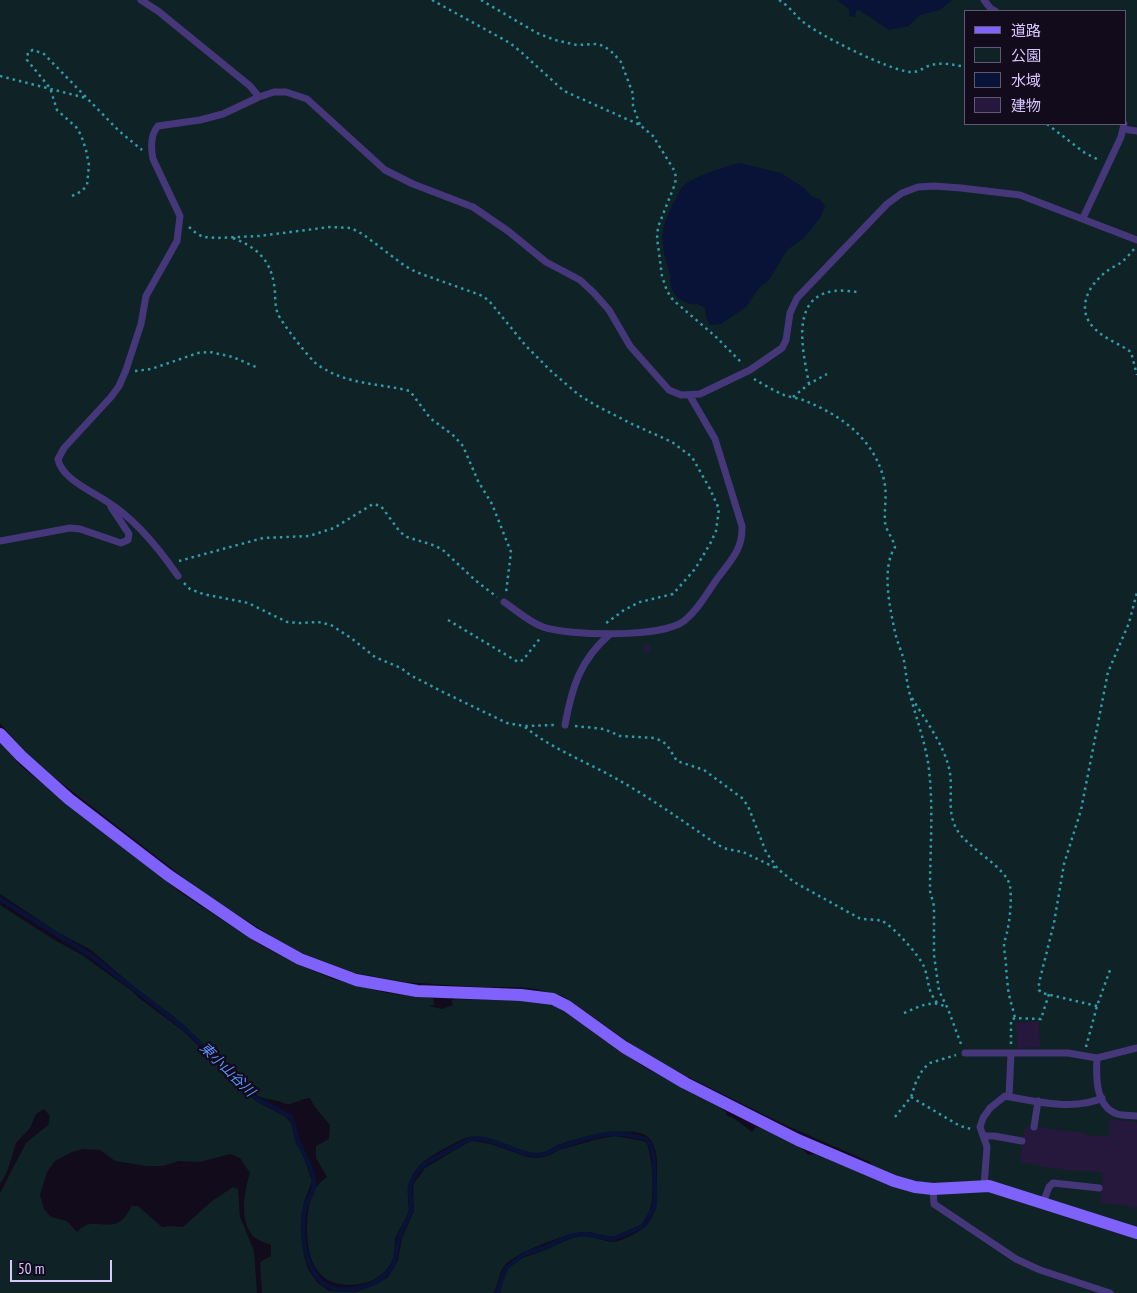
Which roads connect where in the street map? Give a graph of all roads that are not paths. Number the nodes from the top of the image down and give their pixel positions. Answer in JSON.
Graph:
{"nodes":[{"id":1,"x":141,"y":0,"type":"edge"},
{"id":2,"x":984,"y":0,"type":"edge"},
{"id":3,"x":994,"y":10,"type":"edge"},
{"id":4,"x":259,"y":97,"type":"junction"},
{"id":5,"x":1124,"y":126,"type":"edge"},
{"id":6,"x":1137,"y":131,"type":"edge"},
{"id":7,"x":1083,"y":218,"type":"junction"},
{"id":8,"x":1137,"y":240,"type":"edge"},
{"id":9,"x":690,"y":396,"type":"junction"},
{"id":10,"x":107,"y":501,"type":"junction"},
{"id":11,"x":0,"y":541,"type":"edge"},
{"id":12,"x":178,"y":576,"type":"road end"},
{"id":13,"x":504,"y":602,"type":"road end"},
{"id":14,"x":610,"y":634,"type":"junction"},
{"id":15,"x":565,"y":725,"type":"road end"},
{"id":16,"x":0,"y":734,"type":"edge"},
{"id":17,"x":1137,"y":1048,"type":"edge"},
{"id":18,"x":964,"y":1053,"type":"road end"},
{"id":19,"x":1011,"y":1053,"type":"junction"},
{"id":20,"x":1096,"y":1058,"type":"junction"},
{"id":21,"x":1009,"y":1097,"type":"junction"},
{"id":22,"x":1102,"y":1098,"type":"junction"},
{"id":23,"x":1038,"y":1101,"type":"junction"},
{"id":24,"x":1137,"y":1116,"type":"edge"},
{"id":25,"x":1034,"y":1127,"type":"dead end"},
{"id":26,"x":982,"y":1133,"type":"junction"},
{"id":27,"x":1022,"y":1141,"type":"dead end"},
{"id":28,"x":984,"y":1186,"type":"junction"},
{"id":29,"x":1099,"y":1188,"type":"dead end"},
{"id":30,"x":933,"y":1189,"type":"junction"},
{"id":31,"x":1043,"y":1203,"type":"junction"},
{"id":32,"x":1137,"y":1233,"type":"edge"},
{"id":33,"x":1110,"y":1293,"type":"edge"}],
"edges":[{"from":1,"to":4,"type":"lane"},
{"from":2,"to":3,"type":"lane"},
{"from":4,"to":9,"type":"lane"},
{"from":4,"to":10,"type":"lane"},
{"from":5,"to":6,"type":"lane"},
{"from":5,"to":7,"type":"lane"},
{"from":7,"to":8,"type":"lane"},
{"from":7,"to":9,"type":"lane"},
{"from":9,"to":14,"type":"lane"},
{"from":10,"to":11,"type":"lane"},
{"from":10,"to":12,"type":"lane"},
{"from":13,"to":14,"type":"lane"},
{"from":14,"to":15,"type":"lane"},
{"from":16,"to":30,"type":"street"},
{"from":17,"to":20,"type":"lane"},
{"from":18,"to":19,"type":"lane"},
{"from":19,"to":20,"type":"lane"},
{"from":19,"to":21,"type":"lane"},
{"from":20,"to":22,"type":"lane"},
{"from":21,"to":23,"type":"lane"},
{"from":21,"to":26,"type":"lane"},
{"from":22,"to":23,"type":"lane"},
{"from":22,"to":24,"type":"lane"},
{"from":23,"to":25,"type":"lane"},
{"from":26,"to":27,"type":"lane"},
{"from":26,"to":28,"type":"lane"},
{"from":28,"to":30,"type":"street"},
{"from":28,"to":31,"type":"street"},
{"from":29,"to":31,"type":"lane"},
{"from":30,"to":33,"type":"lane"},
{"from":31,"to":32,"type":"street"}]}
